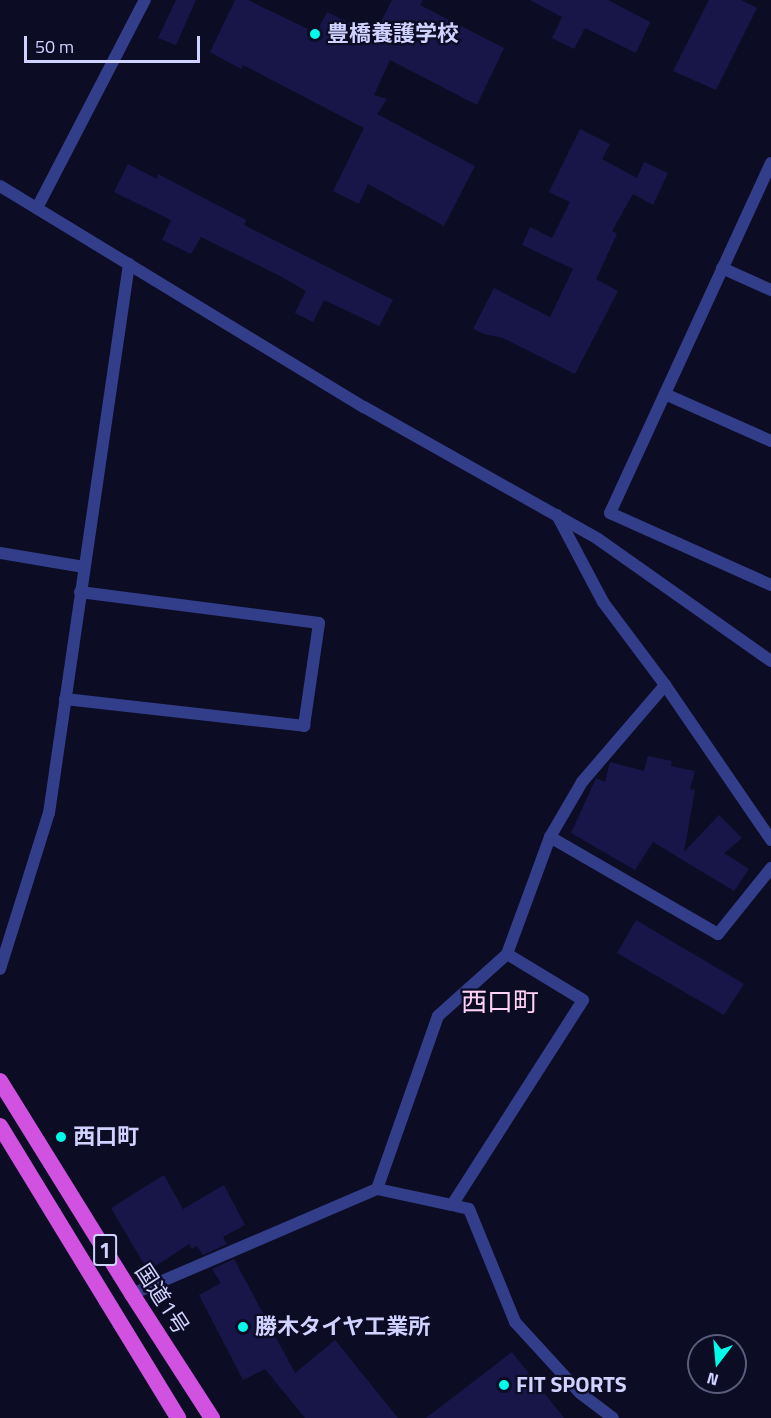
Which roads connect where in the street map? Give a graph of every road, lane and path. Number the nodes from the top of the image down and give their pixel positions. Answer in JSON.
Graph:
{"nodes":[{"id":1,"x":145,"y":0,"type":"edge"},
{"id":2,"x":771,"y":163,"type":"edge"},
{"id":3,"x":0,"y":186,"type":"edge"},
{"id":4,"x":37,"y":208,"type":"junction"},
{"id":5,"x":129,"y":264,"type":"junction"},
{"id":6,"x":722,"y":268,"type":"junction"},
{"id":7,"x":771,"y":290,"type":"edge"},
{"id":8,"x":665,"y":394,"type":"junction"},
{"id":9,"x":771,"y":441,"type":"edge"},
{"id":10,"x":557,"y":515,"type":"junction"},
{"id":11,"x":0,"y":553,"type":"edge"},
{"id":12,"x":84,"y":567,"type":"junction"},
{"id":13,"x":771,"y":585,"type":"edge"},
{"id":14,"x":80,"y":592,"type":"junction"},
{"id":15,"x":771,"y":662,"type":"edge"},
{"id":16,"x":665,"y":686,"type":"junction"},
{"id":17,"x":65,"y":699,"type":"junction"},
{"id":18,"x":550,"y":837,"type":"junction"},
{"id":19,"x":771,"y":840,"type":"edge"},
{"id":20,"x":771,"y":868,"type":"edge"},
{"id":21,"x":507,"y":954,"type":"junction"},
{"id":22,"x":0,"y":969,"type":"edge"},
{"id":23,"x":0,"y":1081,"type":"edge"},
{"id":24,"x":0,"y":1126,"type":"edge"},
{"id":25,"x":377,"y":1189,"type":"junction"},
{"id":26,"x":452,"y":1205,"type":"junction"},
{"id":27,"x":132,"y":1294,"type":"junction"},
{"id":28,"x":178,"y":1418,"type":"edge"},
{"id":29,"x":212,"y":1418,"type":"edge"},
{"id":30,"x":613,"y":1418,"type":"edge"}],
"edges":[{"from":1,"to":4,"type":"street"},
{"from":2,"to":6,"type":"street"},
{"from":3,"to":4,"type":"street"},
{"from":4,"to":5,"type":"street"},
{"from":5,"to":10,"type":"street"},
{"from":5,"to":12,"type":"street"},
{"from":6,"to":7,"type":"street"},
{"from":6,"to":8,"type":"street"},
{"from":8,"to":9,"type":"street"},
{"from":8,"to":13,"type":"street"},
{"from":10,"to":15,"type":"street"},
{"from":10,"to":16,"type":"street"},
{"from":11,"to":12,"type":"street"},
{"from":12,"to":14,"type":"street"},
{"from":14,"to":17,"type":"street"},
{"from":14,"to":17,"type":"street"},
{"from":16,"to":18,"type":"street"},
{"from":16,"to":19,"type":"street"},
{"from":17,"to":22,"type":"street"},
{"from":18,"to":20,"type":"street"},
{"from":18,"to":21,"type":"street"},
{"from":21,"to":25,"type":"street"},
{"from":21,"to":26,"type":"street"},
{"from":23,"to":27,"type":"highway","name":"国道1号","number":"1"},
{"from":24,"to":28,"type":"highway","number":"1"},
{"from":25,"to":26,"type":"street"},
{"from":25,"to":27,"type":"street"},
{"from":26,"to":30,"type":"street"},
{"from":27,"to":29,"type":"highway","name":"国道1号","number":"1"}]}
